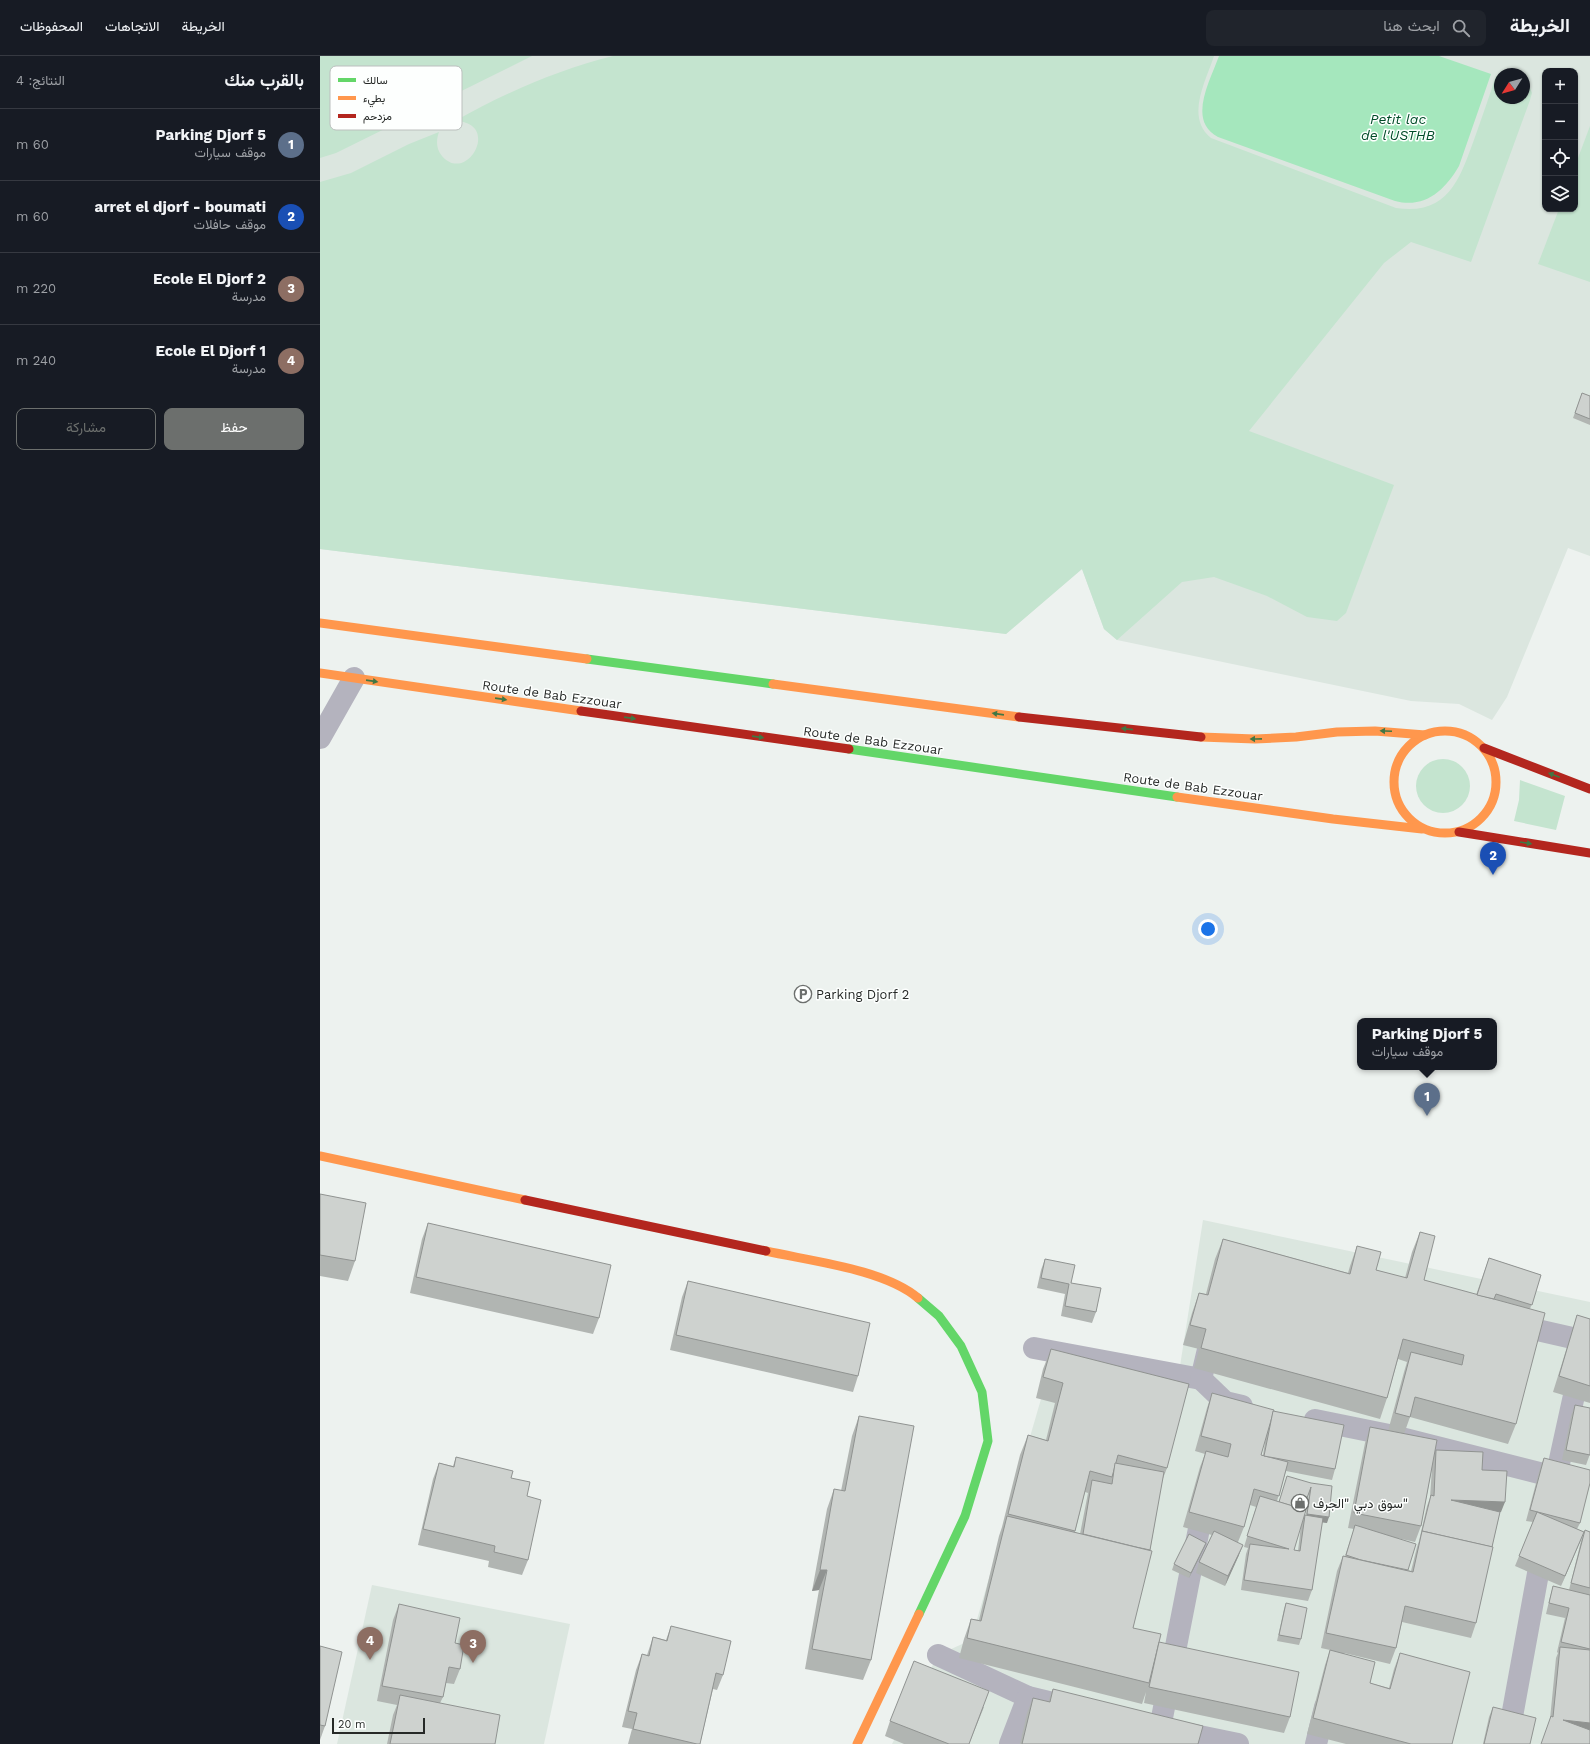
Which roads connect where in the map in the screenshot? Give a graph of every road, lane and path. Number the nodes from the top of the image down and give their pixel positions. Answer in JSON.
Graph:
{"nodes":[{"id":1,"x":320,"y":623,"type":"edge"},
{"id":2,"x":320,"y":673,"type":"edge"},
{"id":3,"x":354,"y":678,"type":"junction"},
{"id":4,"x":1425,"y":735,"type":"junction"},
{"id":5,"x":320,"y":738,"type":"edge"},
{"id":6,"x":1484,"y":748,"type":"junction"},
{"id":7,"x":1590,"y":789,"type":"edge"},
{"id":8,"x":1422,"y":829,"type":"junction"},
{"id":9,"x":1460,"y":832,"type":"junction"},
{"id":10,"x":1590,"y":853,"type":"edge"},
{"id":11,"x":320,"y":1156,"type":"edge"},
{"id":12,"x":1494,"y":1319,"type":"edge"},
{"id":13,"x":1214,"y":1325,"type":"edge"},
{"id":14,"x":1588,"y":1342,"type":"edge"},
{"id":15,"x":1034,"y":1348,"type":"dead end"},
{"id":16,"x":1201,"y":1379,"type":"junction"},
{"id":17,"x":1262,"y":1410,"type":"edge"},
{"id":18,"x":1292,"y":1416,"type":"edge"},
{"id":19,"x":1555,"y":1477,"type":"junction"},
{"id":20,"x":1208,"y":1487,"type":"edge"},
{"id":21,"x":938,"y":1656,"type":"dead end"},
{"id":22,"x":1329,"y":1690,"type":"edge"},
{"id":23,"x":1028,"y":1697,"type":"junction"},
{"id":24,"x":1082,"y":1710,"type":"edge"},
{"id":25,"x":857,"y":1744,"type":"edge"},
{"id":26,"x":1010,"y":1744,"type":"edge"},
{"id":27,"x":1238,"y":1744,"type":"edge"},
{"id":28,"x":1316,"y":1744,"type":"edge"},
{"id":29,"x":1507,"y":1744,"type":"edge"}],
"edges":[{"from":4,"to":1,"type":"main road","one_way":true},
{"from":2,"to":3,"type":"main road","name":"Route de Bab Ezzouar"},
{"from":3,"to":5,"type":"street"},
{"from":3,"to":8,"type":"main road","name":"Route de Bab Ezzouar","one_way":true},
{"from":4,"to":6,"type":"main road"},
{"from":4,"to":8,"type":"main road"},
{"from":7,"to":6,"type":"main road","one_way":true},
{"from":6,"to":9,"type":"main road"},
{"from":8,"to":9,"type":"main road"},
{"from":9,"to":10,"type":"main road","one_way":true},
{"from":11,"to":25,"type":"main road"},
{"from":12,"to":14,"type":"street"},
{"from":13,"to":16,"type":"street"},
{"from":14,"to":19,"type":"street"},
{"from":15,"to":16,"type":"street"},
{"from":16,"to":17,"type":"street"},
{"from":18,"to":19,"type":"street"},
{"from":19,"to":29,"type":"street"},
{"from":20,"to":27,"type":"street"},
{"from":21,"to":23,"type":"street"},
{"from":22,"to":28,"type":"street"},
{"from":23,"to":24,"type":"street"},
{"from":23,"to":26,"type":"street"}]}
